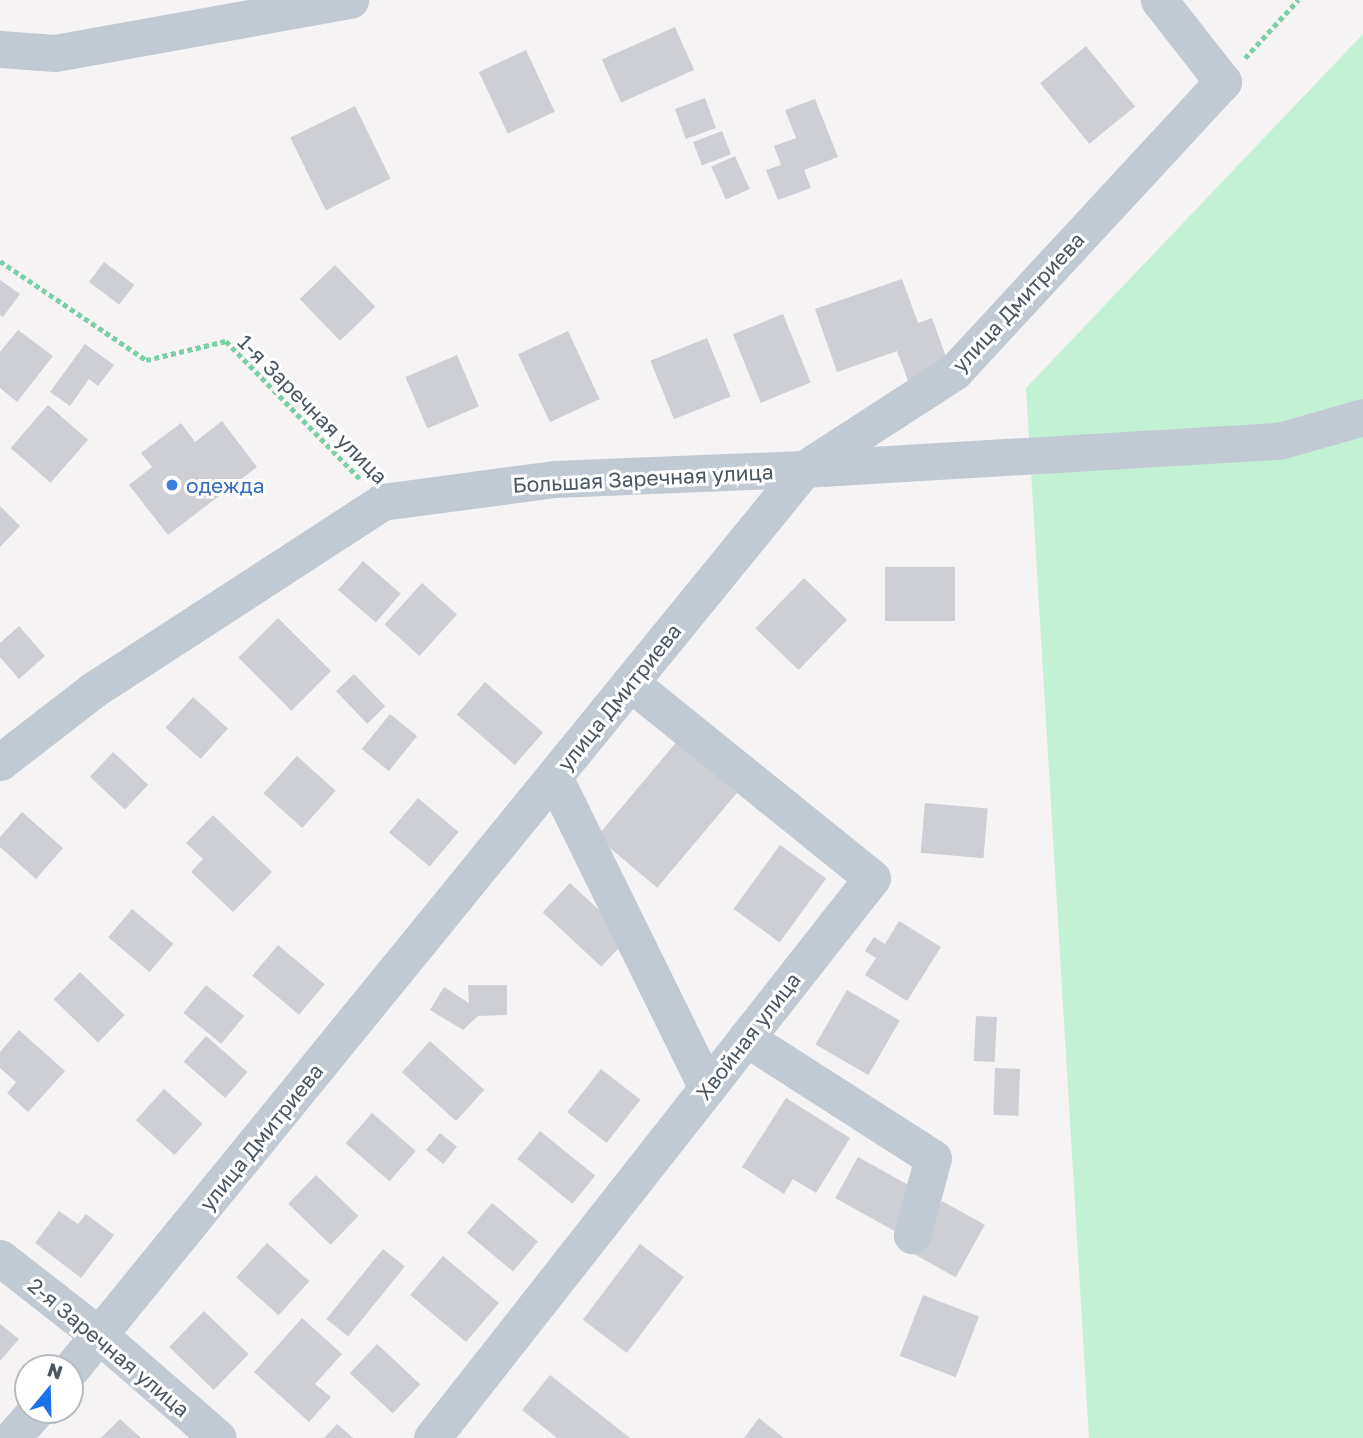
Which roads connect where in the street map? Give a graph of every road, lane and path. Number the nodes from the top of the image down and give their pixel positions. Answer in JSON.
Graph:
{"nodes":[{"id":1,"x":350,"y":0,"type":"edge"},
{"id":2,"x":1159,"y":0,"type":"edge"},
{"id":3,"x":1298,"y":0,"type":"edge"},
{"id":4,"x":0,"y":49,"type":"edge"},
{"id":5,"x":1223,"y":82,"type":"junction"},
{"id":6,"x":0,"y":261,"type":"edge"},
{"id":7,"x":1363,"y":417,"type":"edge"},
{"id":8,"x":804,"y":469,"type":"junction"},
{"id":9,"x":382,"y":502,"type":"junction"},
{"id":10,"x":630,"y":683,"type":"junction"},
{"id":11,"x":0,"y":762,"type":"edge"},
{"id":12,"x":554,"y":777,"type":"junction"},
{"id":13,"x":746,"y":1038,"type":"junction"},
{"id":14,"x":707,"y":1088,"type":"junction"},
{"id":15,"x":912,"y":1235,"type":"dead end"},
{"id":16,"x":0,"y":1258,"type":"edge"},
{"id":17,"x":99,"y":1335,"type":"junction"},
{"id":18,"x":83,"y":1354,"type":"edge"},
{"id":19,"x":24,"y":1424,"type":"edge"},
{"id":20,"x":12,"y":1438,"type":"edge"},
{"id":21,"x":218,"y":1438,"type":"edge"},
{"id":22,"x":432,"y":1438,"type":"edge"}],
"edges":[{"from":1,"to":4,"type":"street"},
{"from":2,"to":5,"type":"street"},
{"from":3,"to":5,"type":"path"},
{"from":5,"to":8,"type":"street","name":"улица Дмитриева"},
{"from":6,"to":9,"type":"path","name":"1-я Заречная улица"},
{"from":7,"to":8,"type":"street","name":"Большая Заречная улица"},
{"from":8,"to":9,"type":"street","name":"Большая Заречная улица"},
{"from":8,"to":10,"type":"street","name":"улица Дмитриева"},
{"from":9,"to":11,"type":"street","name":"Большая Заречная улица"},
{"from":10,"to":12,"type":"street","name":"улица Дмитриева"},
{"from":10,"to":13,"type":"street","name":"Хвойная улица"},
{"from":12,"to":14,"type":"street"},
{"from":12,"to":17,"type":"street","name":"улица Дмитриева"},
{"from":13,"to":14,"type":"street","name":"Хвойная улица"},
{"from":13,"to":15,"type":"street"},
{"from":14,"to":22,"type":"street","name":"Хвойная улица"},
{"from":16,"to":17,"type":"street","name":"2-я Заречная улица"},
{"from":17,"to":18,"type":"street","name":"улица Дмитриева"},
{"from":17,"to":21,"type":"street","name":"2-я Заречная улица"},
{"from":19,"to":20,"type":"street"}]}
